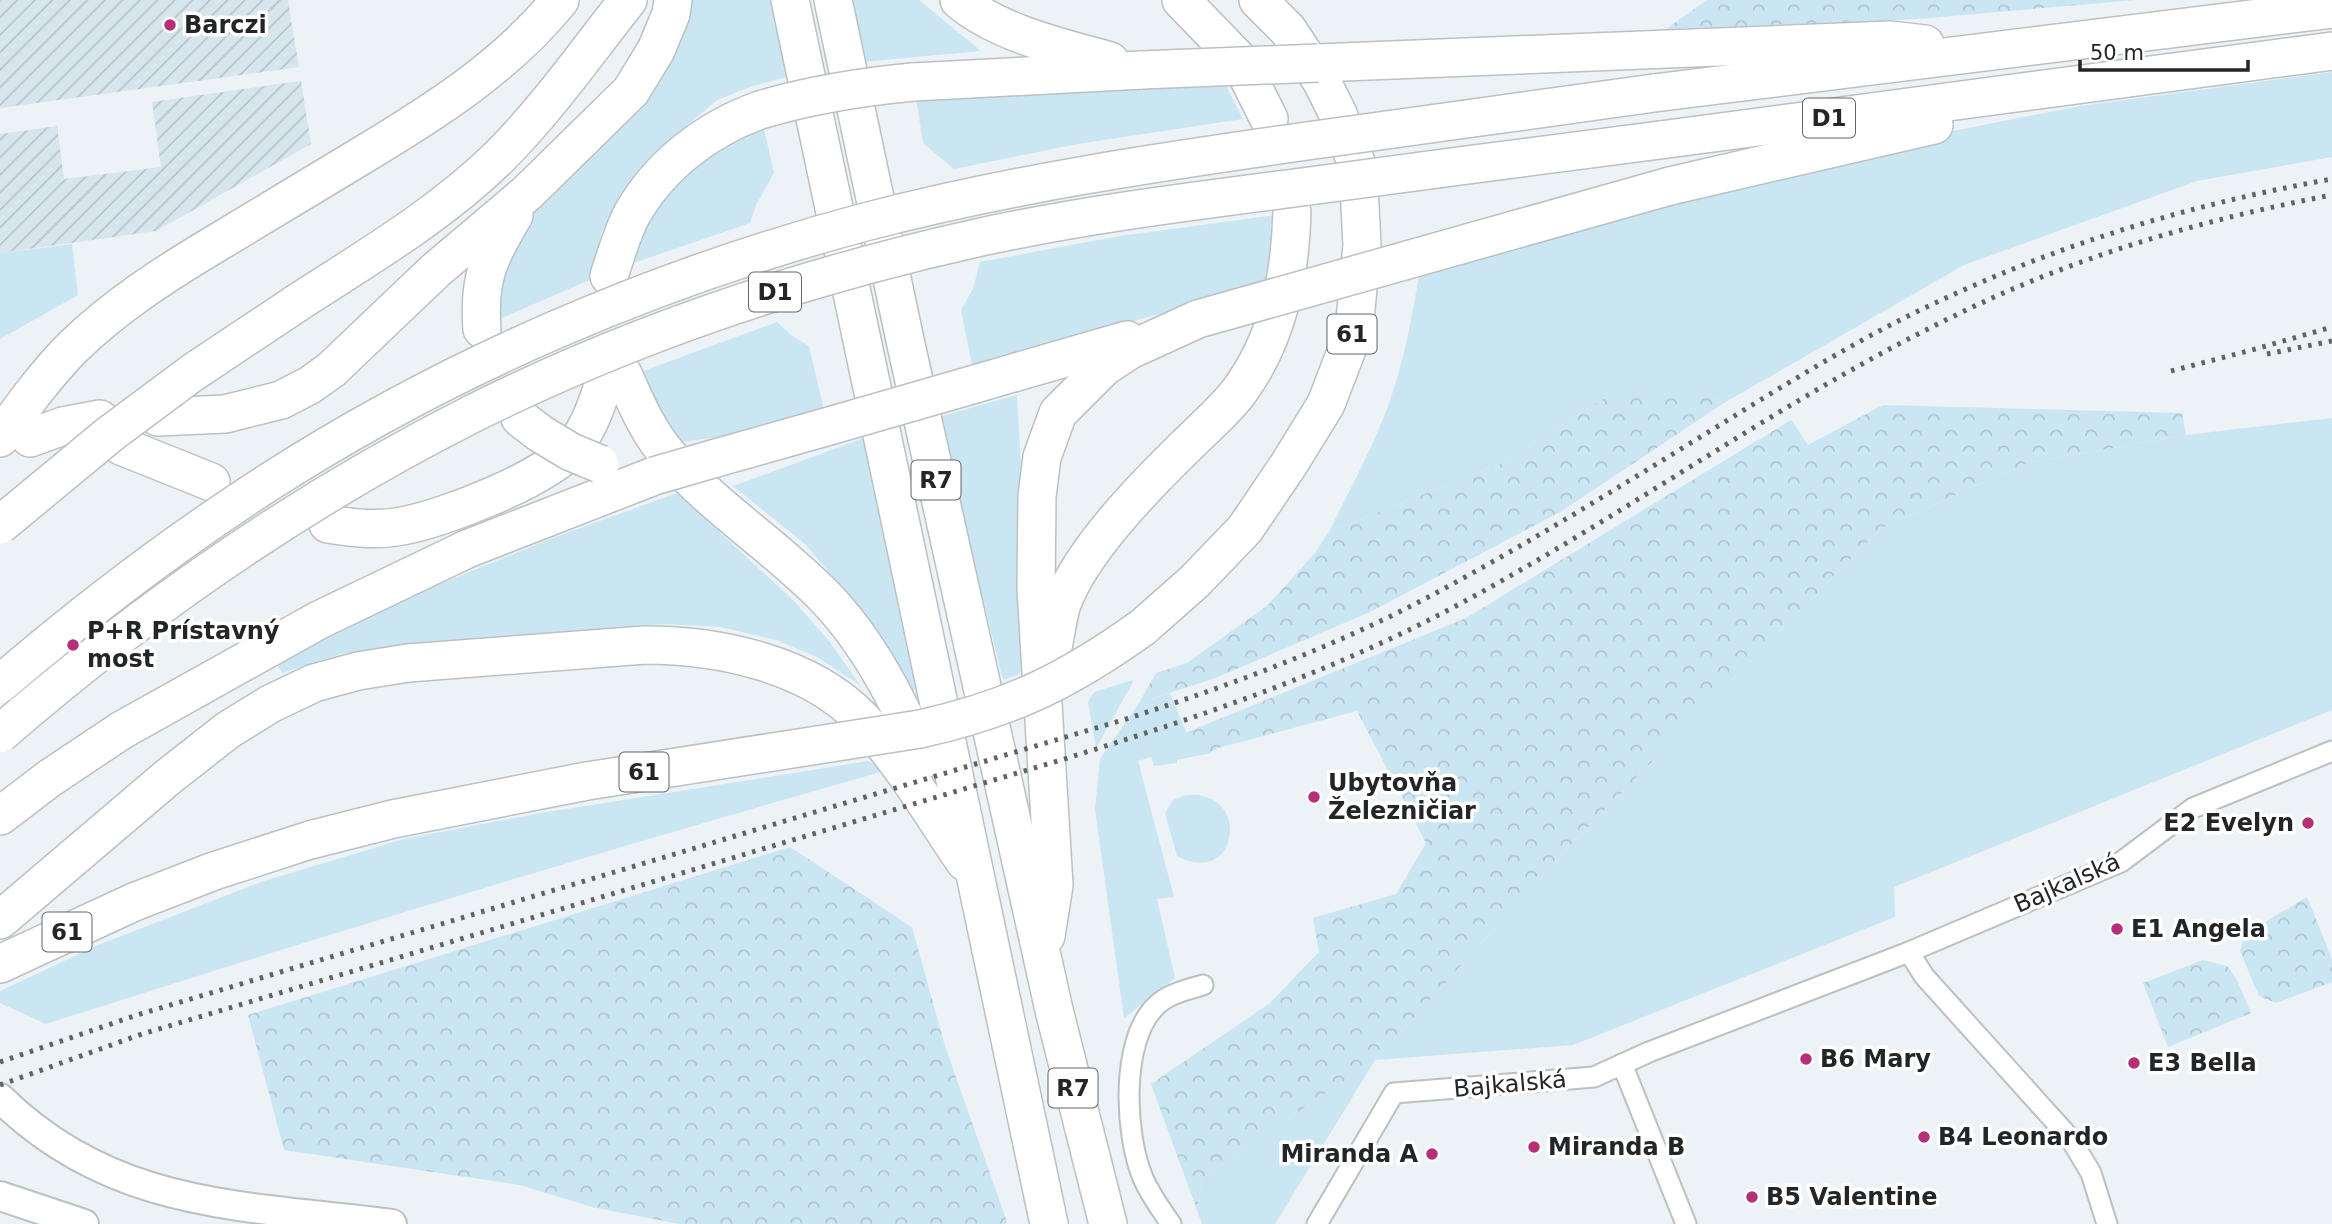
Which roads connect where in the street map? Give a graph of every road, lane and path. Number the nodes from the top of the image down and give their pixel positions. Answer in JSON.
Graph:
{"nodes":[{"id":1,"x":560,"y":0,"type":"edge"},
{"id":2,"x":628,"y":0,"type":"edge"},
{"id":3,"x":673,"y":0,"type":"edge"},
{"id":4,"x":790,"y":0,"type":"edge"},
{"id":5,"x":834,"y":0,"type":"edge"},
{"id":6,"x":959,"y":0,"type":"edge"},
{"id":7,"x":1181,"y":0,"type":"edge"},
{"id":8,"x":1258,"y":0,"type":"edge"},
{"id":9,"x":2332,"y":9,"type":"edge"},
{"id":10,"x":2332,"y":51,"type":"edge"},
{"id":11,"x":1992,"y":53,"type":"junction"},
{"id":12,"x":1142,"y":70,"type":"junction"},
{"id":13,"x":1998,"y":96,"type":"junction"},
{"id":14,"x":1269,"y":119,"type":"dead end"},
{"id":15,"x":527,"y":193,"type":"junction"},
{"id":16,"x":1292,"y":212,"type":"dead end"},
{"id":17,"x":609,"y":276,"type":"dead end"},
{"id":18,"x":1198,"y":319,"type":"junction"},
{"id":19,"x":482,"y":329,"type":"dead end"},
{"id":20,"x":158,"y":417,"type":"dead end"},
{"id":21,"x":531,"y":426,"type":"dead end"},
{"id":22,"x":15,"y":438,"type":"edge"},
{"id":23,"x":653,"y":476,"type":"junction"},
{"id":24,"x":211,"y":482,"type":"dead end"},
{"id":25,"x":328,"y":524,"type":"dead end"},
{"id":26,"x":0,"y":525,"type":"edge"},
{"id":27,"x":0,"y":684,"type":"edge"},
{"id":28,"x":1044,"y":697,"type":"junction"},
{"id":29,"x":0,"y":734,"type":"edge"},
{"id":30,"x":2332,"y":751,"type":"edge"},
{"id":31,"x":0,"y":816,"type":"edge"},
{"id":32,"x":975,"y":876,"type":"junction"},
{"id":33,"x":0,"y":920,"type":"edge"},
{"id":34,"x":1909,"y":952,"type":"junction"},
{"id":35,"x":1043,"y":958,"type":"junction"},
{"id":36,"x":0,"y":964,"type":"edge"},
{"id":37,"x":1203,"y":985,"type":"dead end"},
{"id":38,"x":1622,"y":1064,"type":"junction"},
{"id":39,"x":15,"y":1112,"type":"edge"},
{"id":40,"x":0,"y":1196,"type":"edge"},
{"id":41,"x":84,"y":1224,"type":"edge"},
{"id":42,"x":392,"y":1224,"type":"edge"},
{"id":43,"x":1049,"y":1224,"type":"edge"},
{"id":44,"x":1108,"y":1224,"type":"edge"},
{"id":45,"x":1171,"y":1224,"type":"edge"},
{"id":46,"x":1317,"y":1224,"type":"edge"},
{"id":47,"x":1686,"y":1224,"type":"edge"},
{"id":48,"x":2107,"y":1224,"type":"edge"}],
"edges":[{"from":1,"to":22,"type":"highway"},
{"from":2,"to":26,"type":"highway","bridge":true},
{"from":3,"to":15,"type":"highway"},
{"from":4,"to":32,"type":"highway","number":"R7"},
{"from":5,"to":35,"type":"highway","number":"R7"},
{"from":6,"to":12,"type":"highway"},
{"from":7,"to":14,"type":"highway"},
{"from":8,"to":36,"type":"highway","number":"61","bridge":true},
{"from":9,"to":11,"type":"highway","number":"D1"},
{"from":10,"to":13,"type":"highway","number":"D1"},
{"from":11,"to":12,"type":"highway","bridge":true},
{"from":11,"to":27,"type":"highway","number":"D1","bridge":true},
{"from":12,"to":17,"type":"highway","bridge":true},
{"from":13,"to":18,"type":"highway","bridge":true},
{"from":13,"to":29,"type":"highway","number":"D1","bridge":true},
{"from":15,"to":19,"type":"highway"},
{"from":15,"to":20,"type":"highway"},
{"from":16,"to":28,"type":"highway"},
{"from":18,"to":23,"type":"highway","bridge":true},
{"from":18,"to":28,"type":"highway"},
{"from":21,"to":23,"type":"highway","bridge":true},
{"from":22,"to":24,"type":"highway"},
{"from":23,"to":31,"type":"highway"},
{"from":25,"to":32,"type":"highway"},
{"from":28,"to":35,"type":"highway"},
{"from":30,"to":34,"type":"street","name":"Bajkalská"},
{"from":32,"to":33,"type":"highway"},
{"from":32,"to":43,"type":"highway","number":"R7"},
{"from":34,"to":38,"type":"street","name":"Bajkalská"},
{"from":34,"to":48,"type":"street"},
{"from":35,"to":44,"type":"highway","number":"R7"},
{"from":37,"to":45,"type":"street"},
{"from":38,"to":46,"type":"street","name":"Bajkalská"},
{"from":38,"to":47,"type":"street"},
{"from":39,"to":42,"type":"main road"},
{"from":40,"to":41,"type":"main road"}]}
